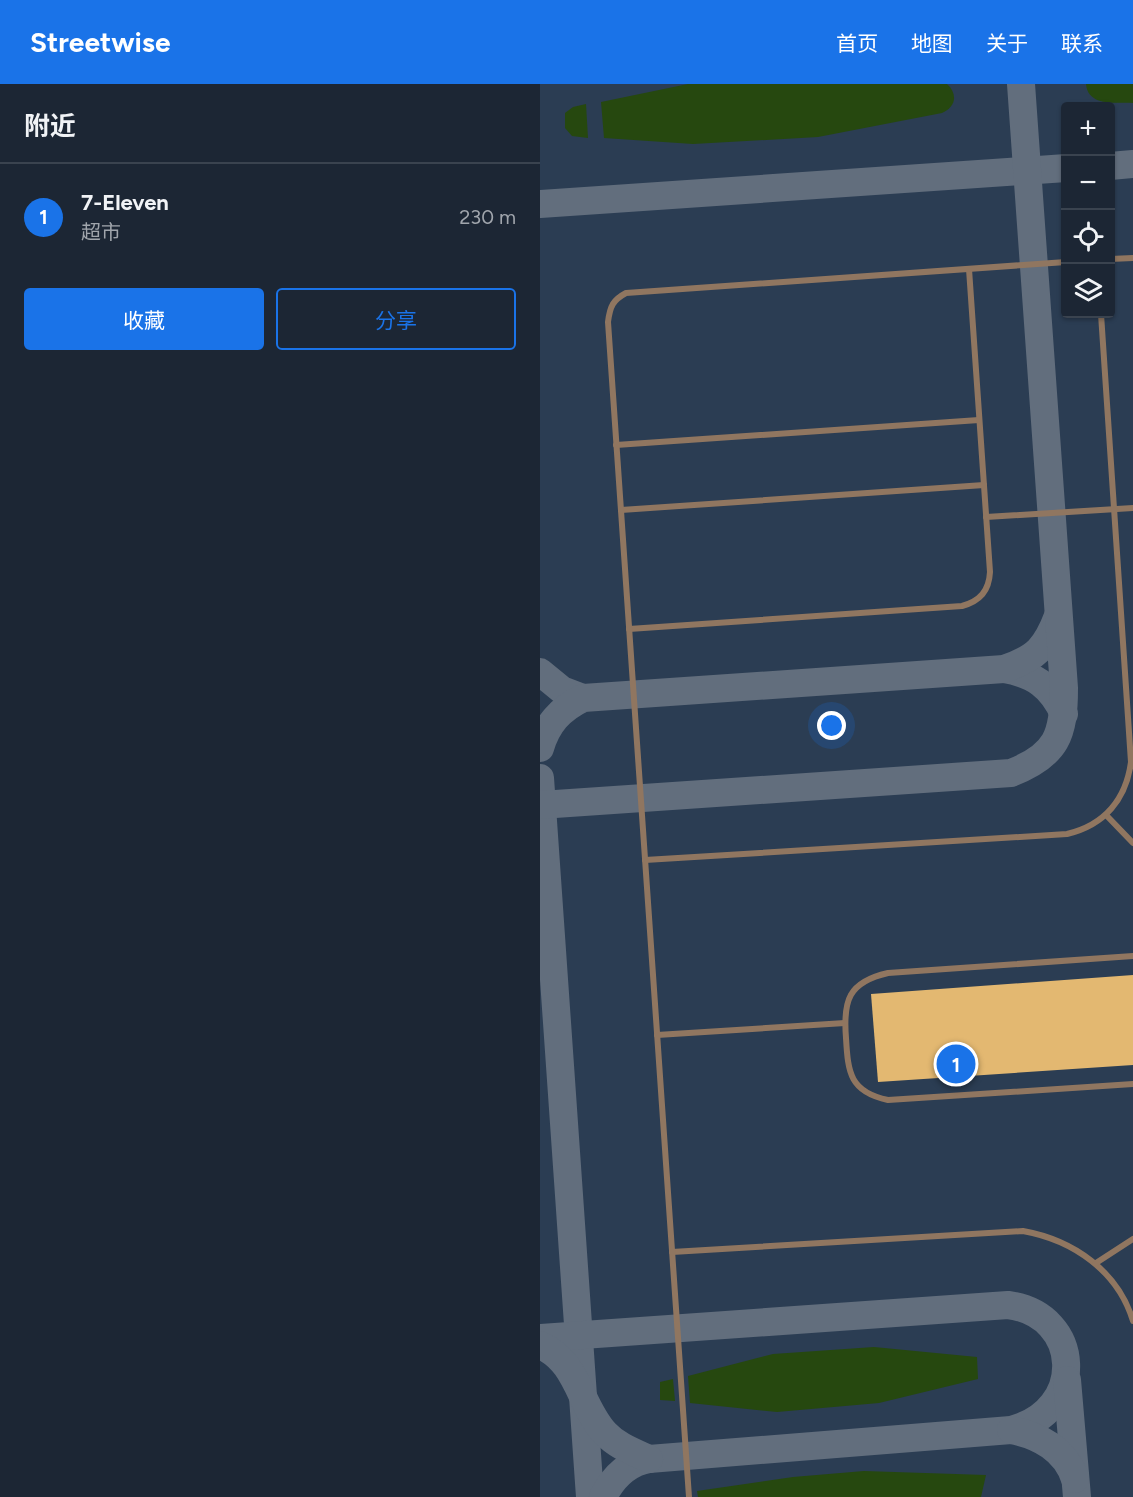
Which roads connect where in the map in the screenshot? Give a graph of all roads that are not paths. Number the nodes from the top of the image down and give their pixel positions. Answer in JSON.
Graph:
{"nodes":[{"id":1,"x":1133,"y":258,"type":"edge"},
{"id":2,"x":1115,"y":259,"type":"edge"},
{"id":3,"x":1061,"y":262,"type":"edge"},
{"id":4,"x":969,"y":269,"type":"junction"},
{"id":5,"x":1101,"y":318,"type":"edge"},
{"id":6,"x":980,"y":420,"type":"junction"},
{"id":7,"x":616,"y":445,"type":"junction"},
{"id":8,"x":984,"y":485,"type":"junction"},
{"id":9,"x":1133,"y":508,"type":"edge"},
{"id":10,"x":1114,"y":509,"type":"junction"},
{"id":11,"x":621,"y":510,"type":"junction"},
{"id":12,"x":986,"y":517,"type":"junction"},
{"id":13,"x":629,"y":629,"type":"junction"},
{"id":14,"x":1107,"y":816,"type":"junction"},
{"id":15,"x":1133,"y":843,"type":"edge"},
{"id":16,"x":645,"y":860,"type":"junction"},
{"id":17,"x":1133,"y":956,"type":"edge"},
{"id":18,"x":845,"y":1023,"type":"junction"},
{"id":19,"x":657,"y":1035,"type":"junction"},
{"id":20,"x":1133,"y":1084,"type":"edge"},
{"id":21,"x":1133,"y":1239,"type":"edge"},
{"id":22,"x":672,"y":1252,"type":"junction"},
{"id":23,"x":1096,"y":1263,"type":"junction"},
{"id":24,"x":1133,"y":1321,"type":"edge"},
{"id":25,"x":689,"y":1497,"type":"edge"}],
"edges":[{"from":1,"to":2,"type":"lane"},
{"from":3,"to":4,"type":"lane"},
{"from":4,"to":6,"type":"lane"},
{"from":4,"to":7,"type":"lane"},
{"from":5,"to":10,"type":"lane"},
{"from":6,"to":7,"type":"lane"},
{"from":6,"to":8,"type":"lane"},
{"from":7,"to":11,"type":"lane"},
{"from":8,"to":11,"type":"lane"},
{"from":8,"to":12,"type":"lane"},
{"from":9,"to":10,"type":"lane"},
{"from":10,"to":12,"type":"lane"},
{"from":10,"to":14,"type":"lane"},
{"from":11,"to":13,"type":"lane"},
{"from":12,"to":13,"type":"lane"},
{"from":13,"to":16,"type":"lane"},
{"from":14,"to":15,"type":"lane"},
{"from":14,"to":16,"type":"lane"},
{"from":16,"to":19,"type":"lane"},
{"from":17,"to":18,"type":"lane"},
{"from":18,"to":19,"type":"lane"},
{"from":18,"to":20,"type":"lane"},
{"from":19,"to":22,"type":"lane"},
{"from":21,"to":23,"type":"lane"},
{"from":22,"to":23,"type":"lane"},
{"from":22,"to":25,"type":"lane"},
{"from":23,"to":24,"type":"lane"}]}
